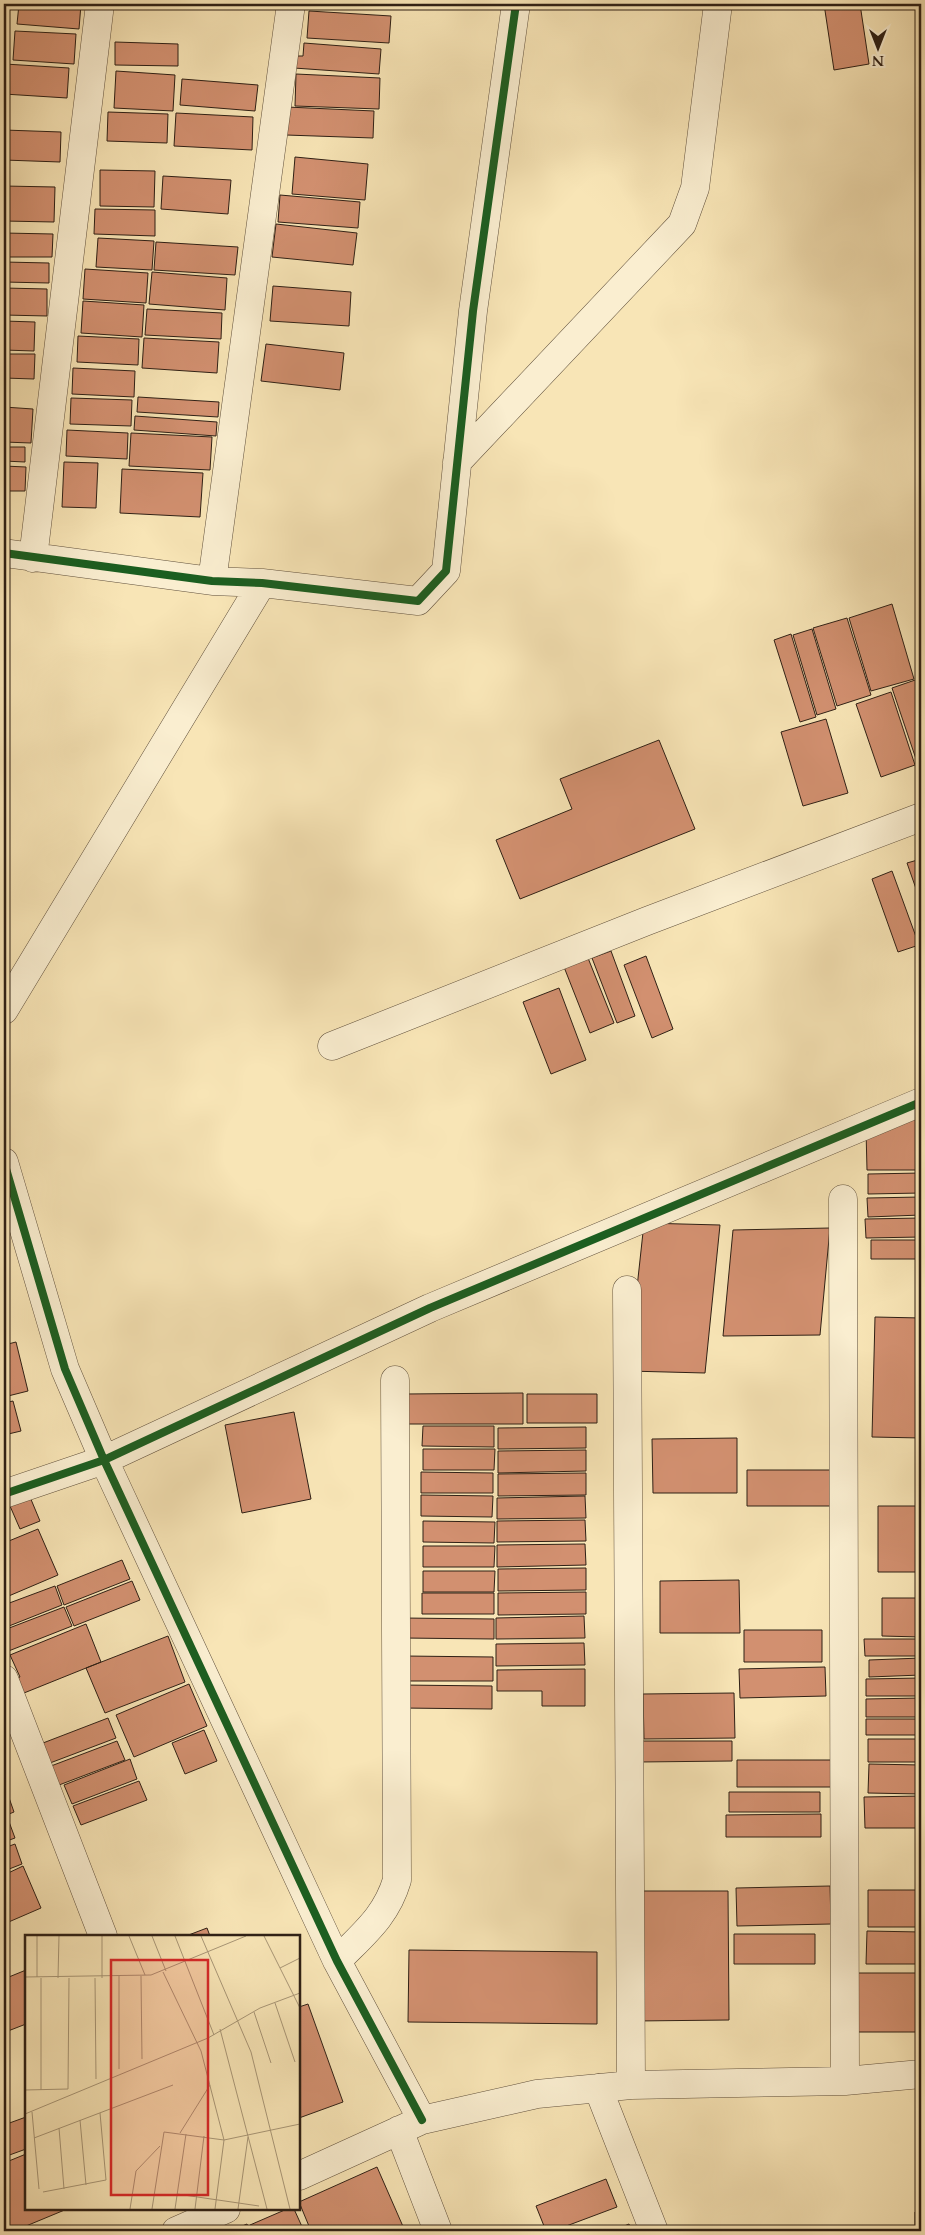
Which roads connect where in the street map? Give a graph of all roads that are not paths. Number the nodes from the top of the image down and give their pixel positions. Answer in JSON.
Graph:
{"nodes":[{"id":1,"x":100,"y":4,"type":"edge"},
{"id":2,"x":291,"y":4,"type":"edge"},
{"id":3,"x":516,"y":4,"type":"edge"},
{"id":4,"x":718,"y":4,"type":"edge"},
{"id":5,"x":457,"y":462,"type":"junction"},
{"id":6,"x":4,"y":553,"type":"edge"},
{"id":7,"x":32,"y":558,"type":"junction"},
{"id":8,"x":212,"y":581,"type":"junction"},
{"id":9,"x":262,"y":583,"type":"junction"},
{"id":10,"x":921,"y":817,"type":"edge"},
{"id":11,"x":4,"y":1010,"type":"edge"},
{"id":12,"x":332,"y":1046,"type":"dead end"},
{"id":13,"x":921,"y":1102,"type":"edge"},
{"id":14,"x":4,"y":1162,"type":"edge"},
{"id":15,"x":843,"y":1199,"type":"dead end"},
{"id":16,"x":627,"y":1290,"type":"dead end"},
{"id":17,"x":395,"y":1380,"type":"dead end"},
{"id":18,"x":104,"y":1460,"type":"junction"},
{"id":19,"x":4,"y":1494,"type":"edge"},
{"id":20,"x":4,"y":1679,"type":"edge"},
{"id":21,"x":103,"y":1935,"type":"edge"},
{"id":22,"x":337,"y":1961,"type":"junction"},
{"id":23,"x":921,"y":2074,"type":"edge"},
{"id":24,"x":846,"y":2081,"type":"junction"},
{"id":25,"x":631,"y":2084,"type":"junction"},
{"id":26,"x":598,"y":2088,"type":"junction"},
{"id":27,"x":410,"y":2125,"type":"junction"},
{"id":28,"x":300,"y":2176,"type":"edge"},
{"id":29,"x":216,"y":2216,"type":"edge"},
{"id":30,"x":176,"y":2231,"type":"edge"},
{"id":31,"x":438,"y":2231,"type":"edge"},
{"id":32,"x":654,"y":2231,"type":"edge"}],
"edges":[{"from":1,"to":7,"type":"street"},
{"from":2,"to":8,"type":"street"},
{"from":3,"to":5,"type":"street"},
{"from":4,"to":5,"type":"street"},
{"from":5,"to":9,"type":"street"},
{"from":6,"to":7,"type":"street"},
{"from":7,"to":8,"type":"street"},
{"from":8,"to":9,"type":"street"},
{"from":9,"to":11,"type":"street"},
{"from":10,"to":12,"type":"street"},
{"from":13,"to":18,"type":"street"},
{"from":14,"to":18,"type":"street"},
{"from":15,"to":24,"type":"street"},
{"from":16,"to":25,"type":"street"},
{"from":17,"to":22,"type":"street"},
{"from":18,"to":19,"type":"street"},
{"from":18,"to":22,"type":"street"},
{"from":20,"to":21,"type":"street"},
{"from":22,"to":27,"type":"street"},
{"from":23,"to":24,"type":"street"},
{"from":24,"to":25,"type":"street"},
{"from":25,"to":26,"type":"street"},
{"from":26,"to":27,"type":"street"},
{"from":26,"to":32,"type":"street"},
{"from":27,"to":28,"type":"street"},
{"from":27,"to":31,"type":"street"},
{"from":29,"to":30,"type":"street"}]}
